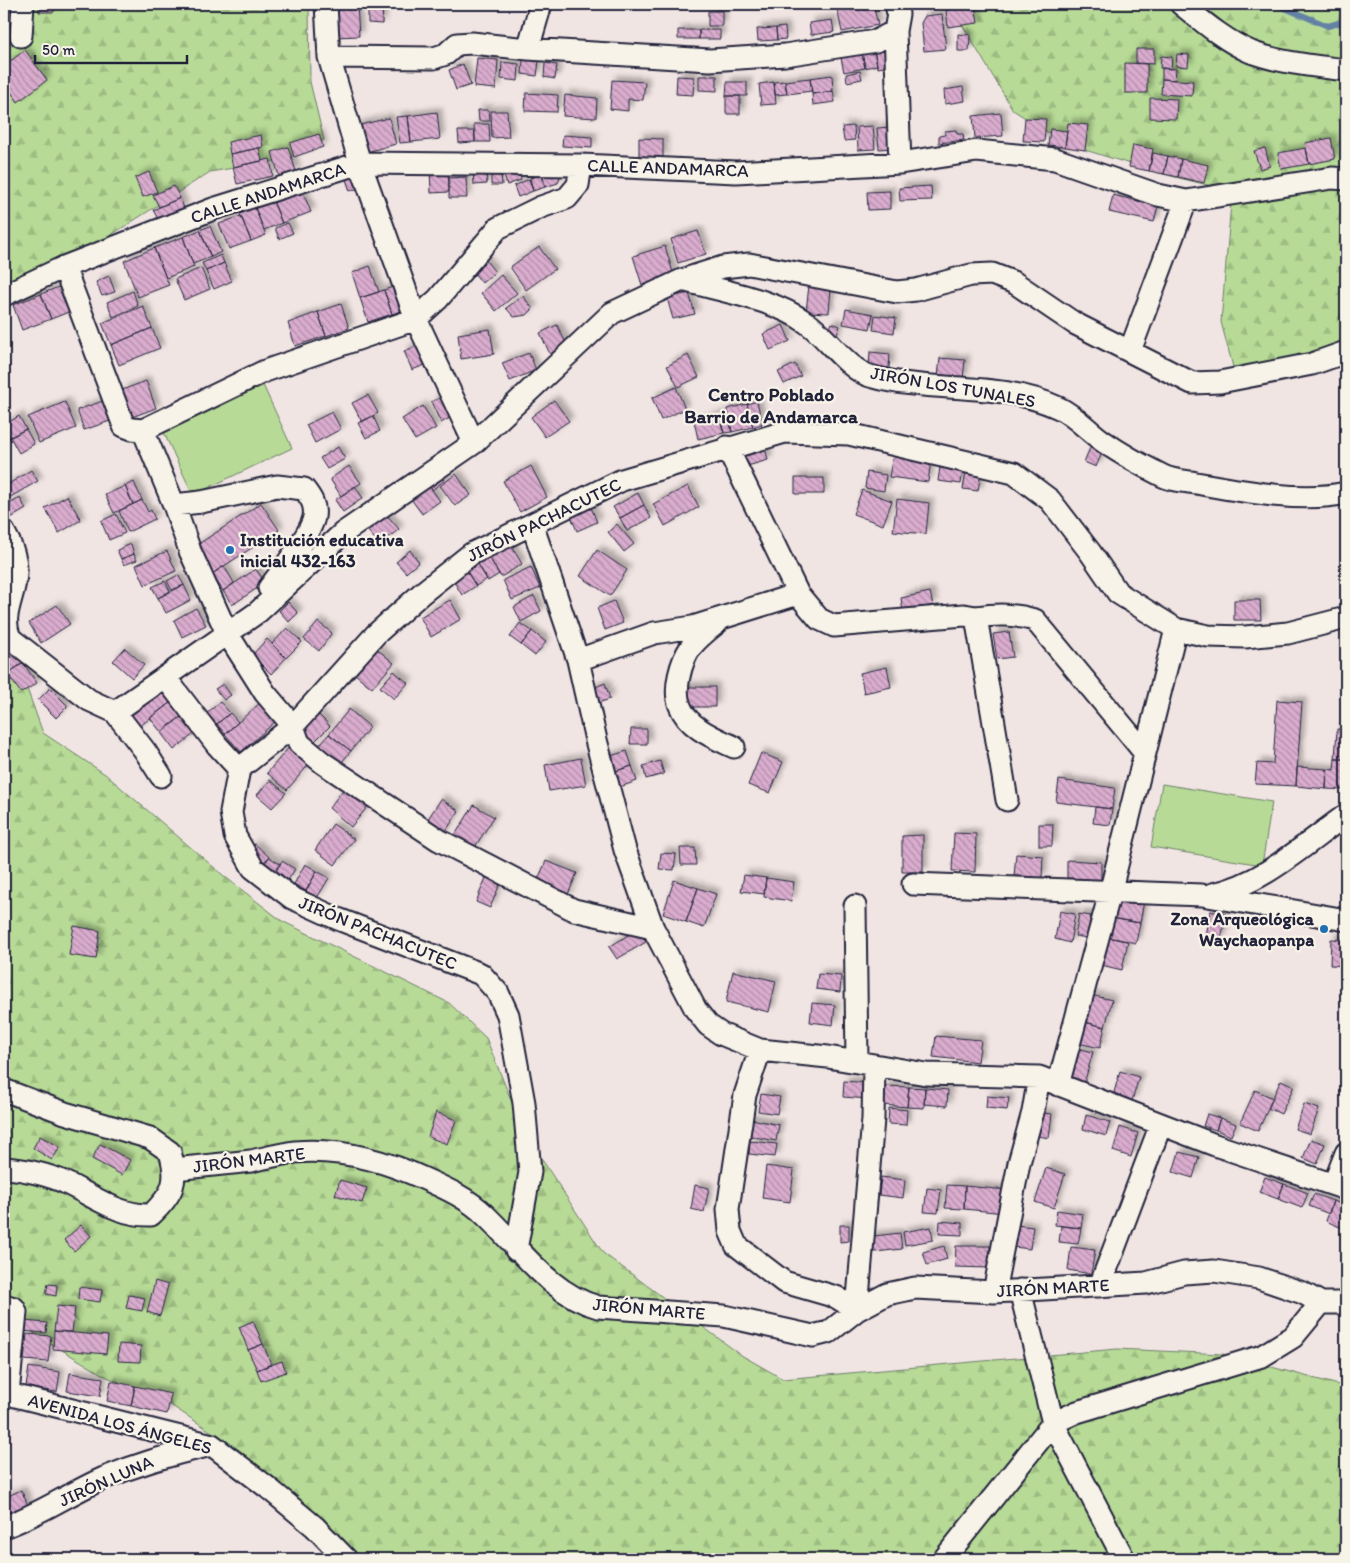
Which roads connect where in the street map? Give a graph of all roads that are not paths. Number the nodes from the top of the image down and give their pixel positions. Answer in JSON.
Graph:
{"nodes":[{"id":1,"x":23,"y":4,"type":"edge"},
{"id":2,"x":326,"y":4,"type":"edge"},
{"id":3,"x":541,"y":4,"type":"edge"},
{"id":4,"x":896,"y":4,"type":"edge"},
{"id":5,"x":1181,"y":4,"type":"edge"},
{"id":6,"x":895,"y":31,"type":"junction"},
{"id":7,"x":20,"y":36,"type":"dead end"},
{"id":8,"x":528,"y":49,"type":"junction"},
{"id":9,"x":330,"y":57,"type":"junction"},
{"id":10,"x":1346,"y":70,"type":"edge"},
{"id":11,"x":360,"y":163,"type":"junction"},
{"id":12,"x":900,"y":163,"type":"junction"},
{"id":13,"x":581,"y":165,"type":"junction"},
{"id":14,"x":1346,"y":179,"type":"edge"},
{"id":15,"x":1186,"y":201,"type":"junction"},
{"id":16,"x":64,"y":267,"type":"junction"},
{"id":17,"x":682,"y":280,"type":"junction"},
{"id":18,"x":4,"y":295,"type":"edge"},
{"id":19,"x":416,"y":319,"type":"junction"},
{"id":20,"x":1130,"y":351,"type":"junction"},
{"id":21,"x":1346,"y":352,"type":"edge"},
{"id":22,"x":143,"y":430,"type":"junction"},
{"id":23,"x":474,"y":443,"type":"junction"},
{"id":24,"x":727,"y":448,"type":"junction"},
{"id":25,"x":1346,"y":492,"type":"edge"},
{"id":26,"x":174,"y":505,"type":"junction"},
{"id":27,"x":532,"y":524,"type":"junction"},
{"id":28,"x":4,"y":532,"type":"edge"},
{"id":29,"x":798,"y":594,"type":"junction"},
{"id":30,"x":976,"y":617,"type":"junction"},
{"id":31,"x":723,"y":618,"type":"junction"},
{"id":32,"x":1346,"y":618,"type":"edge"},
{"id":33,"x":1176,"y":629,"type":"junction"},
{"id":34,"x":227,"y":633,"type":"junction"},
{"id":35,"x":578,"y":660,"type":"junction"},
{"id":36,"x":165,"y":676,"type":"junction"},
{"id":37,"x":115,"y":712,"type":"junction"},
{"id":38,"x":293,"y":726,"type":"junction"},
{"id":39,"x":734,"y":747,"type":"dead end"},
{"id":40,"x":1145,"y":753,"type":"junction"},
{"id":41,"x":239,"y":769,"type":"junction"},
{"id":42,"x":161,"y":776,"type":"dead end"},
{"id":43,"x":1007,"y":800,"type":"dead end"},
{"id":44,"x":1346,"y":814,"type":"edge"},
{"id":45,"x":913,"y":884,"type":"dead end"},
{"id":46,"x":1110,"y":893,"type":"junction"},
{"id":47,"x":1202,"y":895,"type":"junction"},
{"id":48,"x":855,"y":906,"type":"dead end"},
{"id":49,"x":1346,"y":920,"type":"edge"},
{"id":50,"x":654,"y":928,"type":"junction"},
{"id":51,"x":760,"y":1050,"type":"junction"},
{"id":52,"x":866,"y":1064,"type":"junction"},
{"id":53,"x":1048,"y":1081,"type":"junction"},
{"id":54,"x":4,"y":1090,"type":"edge"},
{"id":55,"x":1161,"y":1124,"type":"junction"},
{"id":56,"x":1346,"y":1152,"type":"edge"},
{"id":57,"x":4,"y":1168,"type":"edge"},
{"id":58,"x":175,"y":1169,"type":"junction"},
{"id":59,"x":1340,"y":1187,"type":"edge"},
{"id":60,"x":516,"y":1250,"type":"junction"},
{"id":61,"x":1100,"y":1286,"type":"junction"},
{"id":62,"x":1020,"y":1290,"type":"junction"},
{"id":63,"x":994,"y":1292,"type":"junction"},
{"id":64,"x":1346,"y":1303,"type":"edge"},
{"id":65,"x":1321,"y":1304,"type":"junction"},
{"id":66,"x":4,"y":1305,"type":"edge"},
{"id":67,"x":856,"y":1310,"type":"junction"},
{"id":68,"x":6,"y":1394,"type":"edge"},
{"id":69,"x":1053,"y":1423,"type":"junction"},
{"id":70,"x":212,"y":1445,"type":"junction"},
{"id":71,"x":4,"y":1527,"type":"edge"},
{"id":72,"x":346,"y":1559,"type":"edge"},
{"id":73,"x":944,"y":1559,"type":"edge"},
{"id":74,"x":1124,"y":1559,"type":"edge"}],
"edges":[{"from":1,"to":7,"type":"street"},
{"from":2,"to":9,"type":"street"},
{"from":3,"to":8,"type":"street"},
{"from":4,"to":6,"type":"street"},
{"from":5,"to":10,"type":"street"},
{"from":6,"to":8,"type":"street"},
{"from":6,"to":12,"type":"street"},
{"from":8,"to":9,"type":"street"},
{"from":9,"to":11,"type":"street"},
{"from":11,"to":13,"type":"street","name":"CALLE ANDAMARCA"},
{"from":11,"to":16,"type":"street","name":"CALLE ANDAMARCA"},
{"from":11,"to":19,"type":"street"},
{"from":12,"to":13,"type":"street","name":"CALLE ANDAMARCA"},
{"from":12,"to":15,"type":"street","name":"CALLE ANDAMARCA"},
{"from":13,"to":19,"type":"street"},
{"from":14,"to":15,"type":"street","name":"CALLE ANDAMARCA"},
{"from":15,"to":20,"type":"street"},
{"from":16,"to":18,"type":"street","name":"CALLE ANDAMARCA"},
{"from":16,"to":22,"type":"street"},
{"from":17,"to":20,"type":"street"},
{"from":17,"to":23,"type":"street"},
{"from":17,"to":25,"type":"street","name":"JIRÓN LOS TUNALES"},
{"from":19,"to":22,"type":"street"},
{"from":19,"to":23,"type":"street"},
{"from":20,"to":21,"type":"street"},
{"from":22,"to":26,"type":"street"},
{"from":23,"to":34,"type":"street"},
{"from":24,"to":27,"type":"street","name":"JIRÓN PACHACUTEC"},
{"from":24,"to":29,"type":"street"},
{"from":24,"to":33,"type":"street","name":"JIRÓN PACHACUTEC"},
{"from":26,"to":34,"type":"street"},
{"from":26,"to":34,"type":"street"},
{"from":27,"to":35,"type":"street"},
{"from":27,"to":38,"type":"street","name":"JIRÓN PACHACUTEC"},
{"from":28,"to":37,"type":"street"},
{"from":29,"to":30,"type":"street"},
{"from":29,"to":31,"type":"street"},
{"from":30,"to":40,"type":"street"},
{"from":30,"to":43,"type":"street"},
{"from":31,"to":35,"type":"street"},
{"from":31,"to":39,"type":"street"},
{"from":32,"to":33,"type":"street","name":"JIRÓN PACHACUTEC"},
{"from":33,"to":40,"type":"street"},
{"from":34,"to":36,"type":"street"},
{"from":34,"to":38,"type":"street"},
{"from":35,"to":50,"type":"street"},
{"from":36,"to":37,"type":"street"},
{"from":36,"to":41,"type":"street"},
{"from":37,"to":42,"type":"street"},
{"from":38,"to":41,"type":"street","name":"JIRÓN PACHACUTEC"},
{"from":38,"to":50,"type":"street"},
{"from":40,"to":46,"type":"street"},
{"from":41,"to":60,"type":"street","name":"JIRÓN PACHACUTEC"},
{"from":44,"to":47,"type":"street"},
{"from":45,"to":46,"type":"street"},
{"from":46,"to":47,"type":"street"},
{"from":46,"to":53,"type":"street"},
{"from":47,"to":49,"type":"street"},
{"from":48,"to":52,"type":"street"},
{"from":50,"to":51,"type":"street"},
{"from":51,"to":52,"type":"street"},
{"from":51,"to":67,"type":"street"},
{"from":52,"to":53,"type":"street"},
{"from":52,"to":67,"type":"street"},
{"from":53,"to":55,"type":"street"},
{"from":53,"to":63,"type":"street"},
{"from":54,"to":58,"type":"street","name":"JIRÓN MARTE"},
{"from":55,"to":59,"type":"street"},
{"from":55,"to":61,"type":"street"},
{"from":56,"to":59,"type":"street"},
{"from":57,"to":58,"type":"street"},
{"from":58,"to":60,"type":"street","name":"JIRÓN MARTE"},
{"from":60,"to":67,"type":"street","name":"JIRÓN MARTE"},
{"from":61,"to":62,"type":"street","name":"JIRÓN MARTE"},
{"from":61,"to":65,"type":"street","name":"JIRÓN MARTE"},
{"from":62,"to":63,"type":"street","name":"JIRÓN MARTE"},
{"from":62,"to":69,"type":"street"},
{"from":63,"to":67,"type":"street","name":"JIRÓN MARTE"},
{"from":64,"to":65,"type":"street"},
{"from":65,"to":69,"type":"street"},
{"from":66,"to":68,"type":"street"},
{"from":68,"to":70,"type":"street","name":"AVENIDA LOS ÁNGELES"},
{"from":69,"to":73,"type":"street"},
{"from":69,"to":74,"type":"street"},
{"from":70,"to":71,"type":"street","name":"JIRÓN LUNA"},
{"from":70,"to":72,"type":"street","name":"AVENIDA LOS ÁNGELES"}]}
